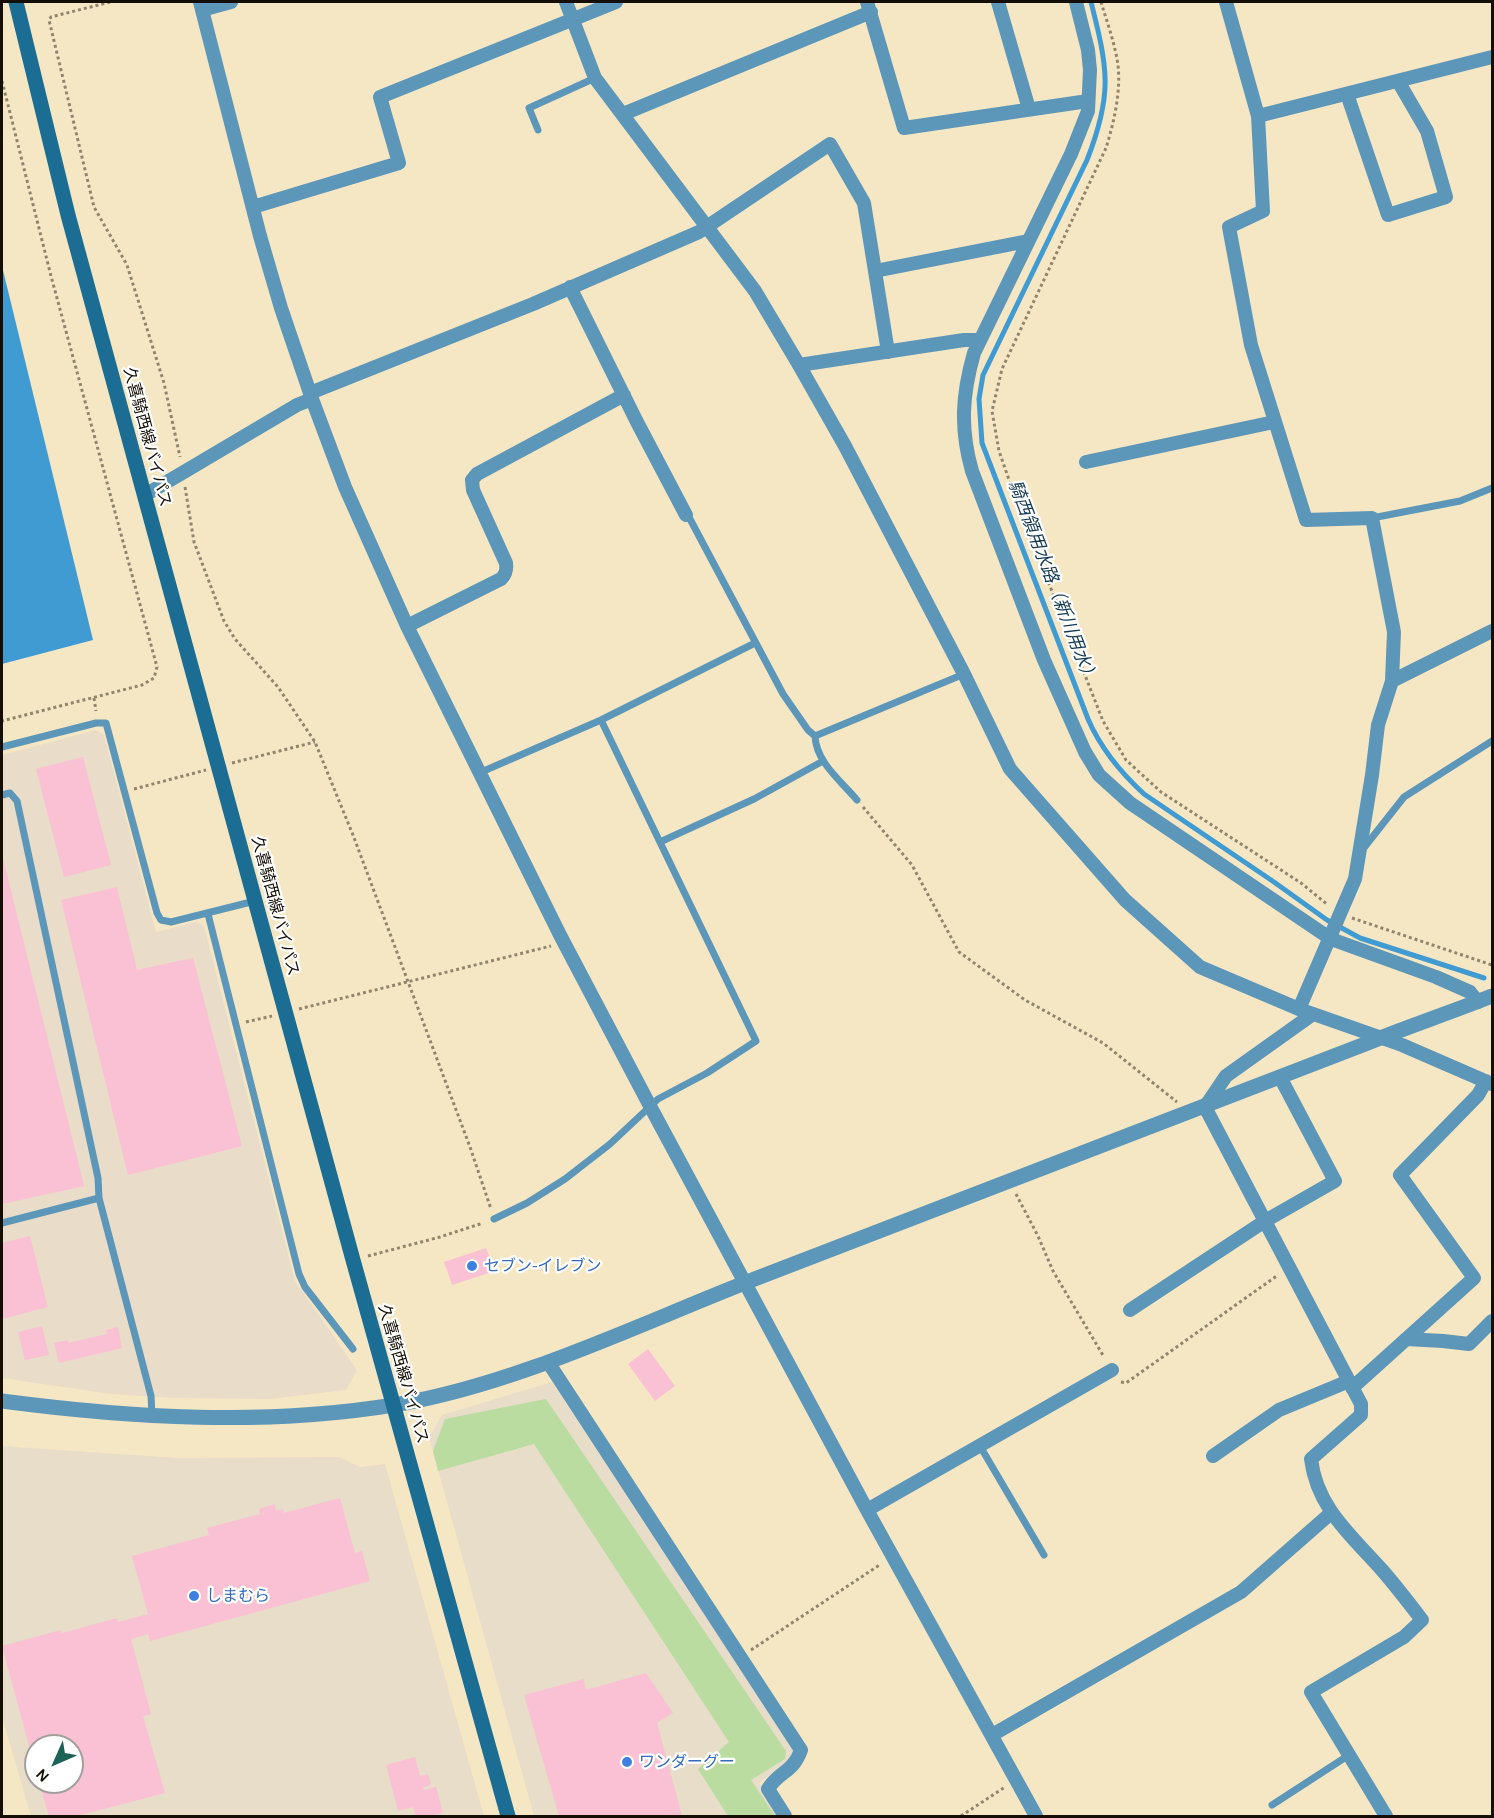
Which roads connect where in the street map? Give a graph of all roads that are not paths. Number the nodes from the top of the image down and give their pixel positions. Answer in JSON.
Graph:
{"nodes":[{"id":1,"x":16,"y":2,"type":"edge"},
{"id":2,"x":231,"y":2,"type":"edge"},
{"id":3,"x":566,"y":2,"type":"edge"},
{"id":4,"x":616,"y":2,"type":"edge"},
{"id":5,"x":998,"y":2,"type":"edge"},
{"id":6,"x":1076,"y":2,"type":"edge"},
{"id":7,"x":1226,"y":2,"type":"edge"},
{"id":8,"x":201,"y":6,"type":"edge"},
{"id":9,"x":869,"y":7,"type":"edge"},
{"id":10,"x":573,"y":19,"type":"junction"},
{"id":11,"x":1492,"y":57,"type":"edge"},
{"id":12,"x":596,"y":78,"type":"junction"},
{"id":13,"x":1398,"y":81,"type":"junction"},
{"id":14,"x":1347,"y":94,"type":"junction"},
{"id":15,"x":1088,"y":100,"type":"junction"},
{"id":16,"x":1029,"y":109,"type":"junction"},
{"id":17,"x":623,"y":114,"type":"junction"},
{"id":18,"x":1258,"y":116,"type":"junction"},
{"id":19,"x":538,"y":130,"type":"dead end"},
{"id":20,"x":253,"y":207,"type":"junction"},
{"id":21,"x":708,"y":227,"type":"junction"},
{"id":22,"x":1028,"y":241,"type":"junction"},
{"id":23,"x":875,"y":271,"type":"junction"},
{"id":24,"x":570,"y":287,"type":"junction"},
{"id":25,"x":980,"y":340,"type":"junction"},
{"id":26,"x":888,"y":352,"type":"junction"},
{"id":27,"x":799,"y":365,"type":"junction"},
{"id":28,"x":624,"y":395,"type":"junction"},
{"id":29,"x":311,"y":396,"type":"junction"},
{"id":30,"x":1274,"y":422,"type":"junction"},
{"id":31,"x":1086,"y":462,"type":"dead end"},
{"id":32,"x":1492,"y":488,"type":"edge"},
{"id":33,"x":145,"y":495,"type":"junction"},
{"id":34,"x":686,"y":514,"type":"joint"},
{"id":35,"x":1372,"y":518,"type":"junction"},
{"id":36,"x":407,"y":626,"type":"junction"},
{"id":37,"x":1492,"y":631,"type":"edge"},
{"id":38,"x":755,"y":643,"type":"junction"},
{"id":39,"x":964,"y":675,"type":"junction"},
{"id":40,"x":1392,"y":681,"type":"junction"},
{"id":41,"x":601,"y":720,"type":"junction"},
{"id":42,"x":816,"y":736,"type":"junction"},
{"id":43,"x":1492,"y":741,"type":"edge"},
{"id":44,"x":2,"y":747,"type":"edge"},
{"id":45,"x":823,"y":761,"type":"junction"},
{"id":46,"x":479,"y":773,"type":"junction"},
{"id":47,"x":2,"y":795,"type":"edge"},
{"id":48,"x":857,"y":800,"type":"road end"},
{"id":49,"x":660,"y":842,"type":"junction"},
{"id":50,"x":1360,"y":853,"type":"junction"},
{"id":51,"x":255,"y":902,"type":"junction"},
{"id":52,"x":208,"y":914,"type":"junction"},
{"id":53,"x":1331,"y":939,"type":"junction"},
{"id":54,"x":1485,"y":999,"type":"edge"},
{"id":55,"x":1299,"y":1009,"type":"junction"},
{"id":56,"x":1314,"y":1014,"type":"junction"},
{"id":57,"x":1380,"y":1038,"type":"junction"},
{"id":58,"x":1280,"y":1077,"type":"junction"},
{"id":59,"x":1489,"y":1083,"type":"edge"},
{"id":60,"x":650,"y":1106,"type":"junction"},
{"id":61,"x":1198,"y":1110,"type":"junction"},
{"id":62,"x":99,"y":1198,"type":"junction"},
{"id":63,"x":494,"y":1219,"type":"road end"},
{"id":64,"x":1265,"y":1221,"type":"junction"},
{"id":65,"x":2,"y":1223,"type":"edge"},
{"id":66,"x":744,"y":1283,"type":"junction"},
{"id":67,"x":1130,"y":1310,"type":"dead end"},
{"id":68,"x":1491,"y":1325,"type":"edge"},
{"id":69,"x":1406,"y":1340,"type":"junction"},
{"id":70,"x":353,"y":1349,"type":"dead end"},
{"id":71,"x":548,"y":1362,"type":"junction"},
{"id":72,"x":1112,"y":1370,"type":"dead end"},
{"id":73,"x":1350,"y":1384,"type":"junction"},
{"id":74,"x":2,"y":1401,"type":"edge"},
{"id":75,"x":393,"y":1405,"type":"junction"},
{"id":76,"x":152,"y":1415,"type":"junction"},
{"id":77,"x":980,"y":1446,"type":"junction"},
{"id":78,"x":1213,"y":1456,"type":"dead end"},
{"id":79,"x":867,"y":1510,"type":"junction"},
{"id":80,"x":1330,"y":1513,"type":"junction"},
{"id":81,"x":1044,"y":1555,"type":"dead end"},
{"id":82,"x":992,"y":1735,"type":"junction"},
{"id":83,"x":1349,"y":1755,"type":"junction"},
{"id":84,"x":1272,"y":1805,"type":"dead end"},
{"id":85,"x":508,"y":1816,"type":"edge"},
{"id":86,"x":785,"y":1816,"type":"edge"},
{"id":87,"x":1036,"y":1816,"type":"edge"},
{"id":88,"x":1386,"y":1816,"type":"edge"}],
"edges":[{"from":1,"to":33,"type":"main road","name":"久喜騎西線バイパス"},
{"from":2,"to":8,"type":"street"},
{"from":3,"to":10,"type":"street"},
{"from":4,"to":10,"type":"street"},
{"from":5,"to":16,"type":"street"},
{"from":6,"to":15,"type":"street"},
{"from":7,"to":18,"type":"street"},
{"from":8,"to":20,"type":"street"},
{"from":9,"to":16,"type":"street"},
{"from":9,"to":17,"type":"street"},
{"from":10,"to":12,"type":"street"},
{"from":10,"to":20,"type":"street"},
{"from":11,"to":13,"type":"street"},
{"from":12,"to":17,"type":"street"},
{"from":12,"to":19,"type":"lane"},
{"from":13,"to":14,"type":"street"},
{"from":13,"to":14,"type":"street"},
{"from":14,"to":18,"type":"street"},
{"from":15,"to":16,"type":"street"},
{"from":15,"to":22,"type":"street"},
{"from":17,"to":21,"type":"street"},
{"from":18,"to":30,"type":"street"},
{"from":20,"to":29,"type":"street"},
{"from":21,"to":23,"type":"street"},
{"from":21,"to":24,"type":"street"},
{"from":21,"to":27,"type":"street"},
{"from":22,"to":23,"type":"street"},
{"from":22,"to":25,"type":"street"},
{"from":23,"to":26,"type":"street"},
{"from":24,"to":28,"type":"street"},
{"from":24,"to":29,"type":"street"},
{"from":25,"to":26,"type":"street"},
{"from":25,"to":53,"type":"street"},
{"from":26,"to":27,"type":"street"},
{"from":27,"to":39,"type":"street"},
{"from":28,"to":34,"type":"street"},
{"from":28,"to":36,"type":"street"},
{"from":29,"to":33,"type":"street"},
{"from":29,"to":36,"type":"street"},
{"from":30,"to":31,"type":"street"},
{"from":30,"to":35,"type":"street"},
{"from":32,"to":35,"type":"lane"},
{"from":33,"to":51,"type":"main road","name":"久喜騎西線バイパス"},
{"from":34,"to":38,"type":"lane"},
{"from":35,"to":40,"type":"street"},
{"from":36,"to":46,"type":"street"},
{"from":37,"to":40,"type":"street"},
{"from":38,"to":41,"type":"lane"},
{"from":38,"to":42,"type":"lane"},
{"from":39,"to":42,"type":"lane"},
{"from":39,"to":55,"type":"street"},
{"from":40,"to":50,"type":"street"},
{"from":41,"to":46,"type":"lane"},
{"from":41,"to":49,"type":"lane"},
{"from":42,"to":45,"type":"lane"},
{"from":43,"to":50,"type":"lane"},
{"from":44,"to":52,"type":"lane"},
{"from":45,"to":48,"type":"lane"},
{"from":45,"to":49,"type":"lane"},
{"from":46,"to":60,"type":"street"},
{"from":47,"to":62,"type":"lane"},
{"from":49,"to":60,"type":"lane"},
{"from":50,"to":53,"type":"street"},
{"from":51,"to":52,"type":"lane"},
{"from":51,"to":75,"type":"main road","name":"久喜騎西線バイパス"},
{"from":52,"to":70,"type":"lane"},
{"from":53,"to":54,"type":"street"},
{"from":53,"to":55,"type":"street"},
{"from":54,"to":57,"type":"street"},
{"from":55,"to":56,"type":"street"},
{"from":56,"to":57,"type":"street"},
{"from":56,"to":61,"type":"street"},
{"from":57,"to":58,"type":"street"},
{"from":57,"to":59,"type":"street"},
{"from":58,"to":61,"type":"street"},
{"from":58,"to":64,"type":"street"},
{"from":59,"to":69,"type":"street"},
{"from":60,"to":63,"type":"lane"},
{"from":60,"to":66,"type":"street"},
{"from":61,"to":64,"type":"street"},
{"from":61,"to":66,"type":"street"},
{"from":62,"to":65,"type":"lane"},
{"from":62,"to":76,"type":"lane"},
{"from":64,"to":67,"type":"street"},
{"from":64,"to":73,"type":"street"},
{"from":66,"to":71,"type":"street"},
{"from":66,"to":79,"type":"street"},
{"from":68,"to":69,"type":"street"},
{"from":69,"to":73,"type":"street"},
{"from":71,"to":75,"type":"street"},
{"from":71,"to":86,"type":"street"},
{"from":72,"to":77,"type":"street"},
{"from":73,"to":78,"type":"street"},
{"from":73,"to":80,"type":"street"},
{"from":74,"to":76,"type":"street"},
{"from":75,"to":76,"type":"street"},
{"from":75,"to":85,"type":"main road","name":"久喜騎西線バイパス"},
{"from":77,"to":79,"type":"street"},
{"from":77,"to":81,"type":"lane"},
{"from":79,"to":82,"type":"street"},
{"from":80,"to":82,"type":"street"},
{"from":80,"to":83,"type":"street"},
{"from":82,"to":87,"type":"street"},
{"from":83,"to":84,"type":"lane"},
{"from":83,"to":88,"type":"street"}]}
